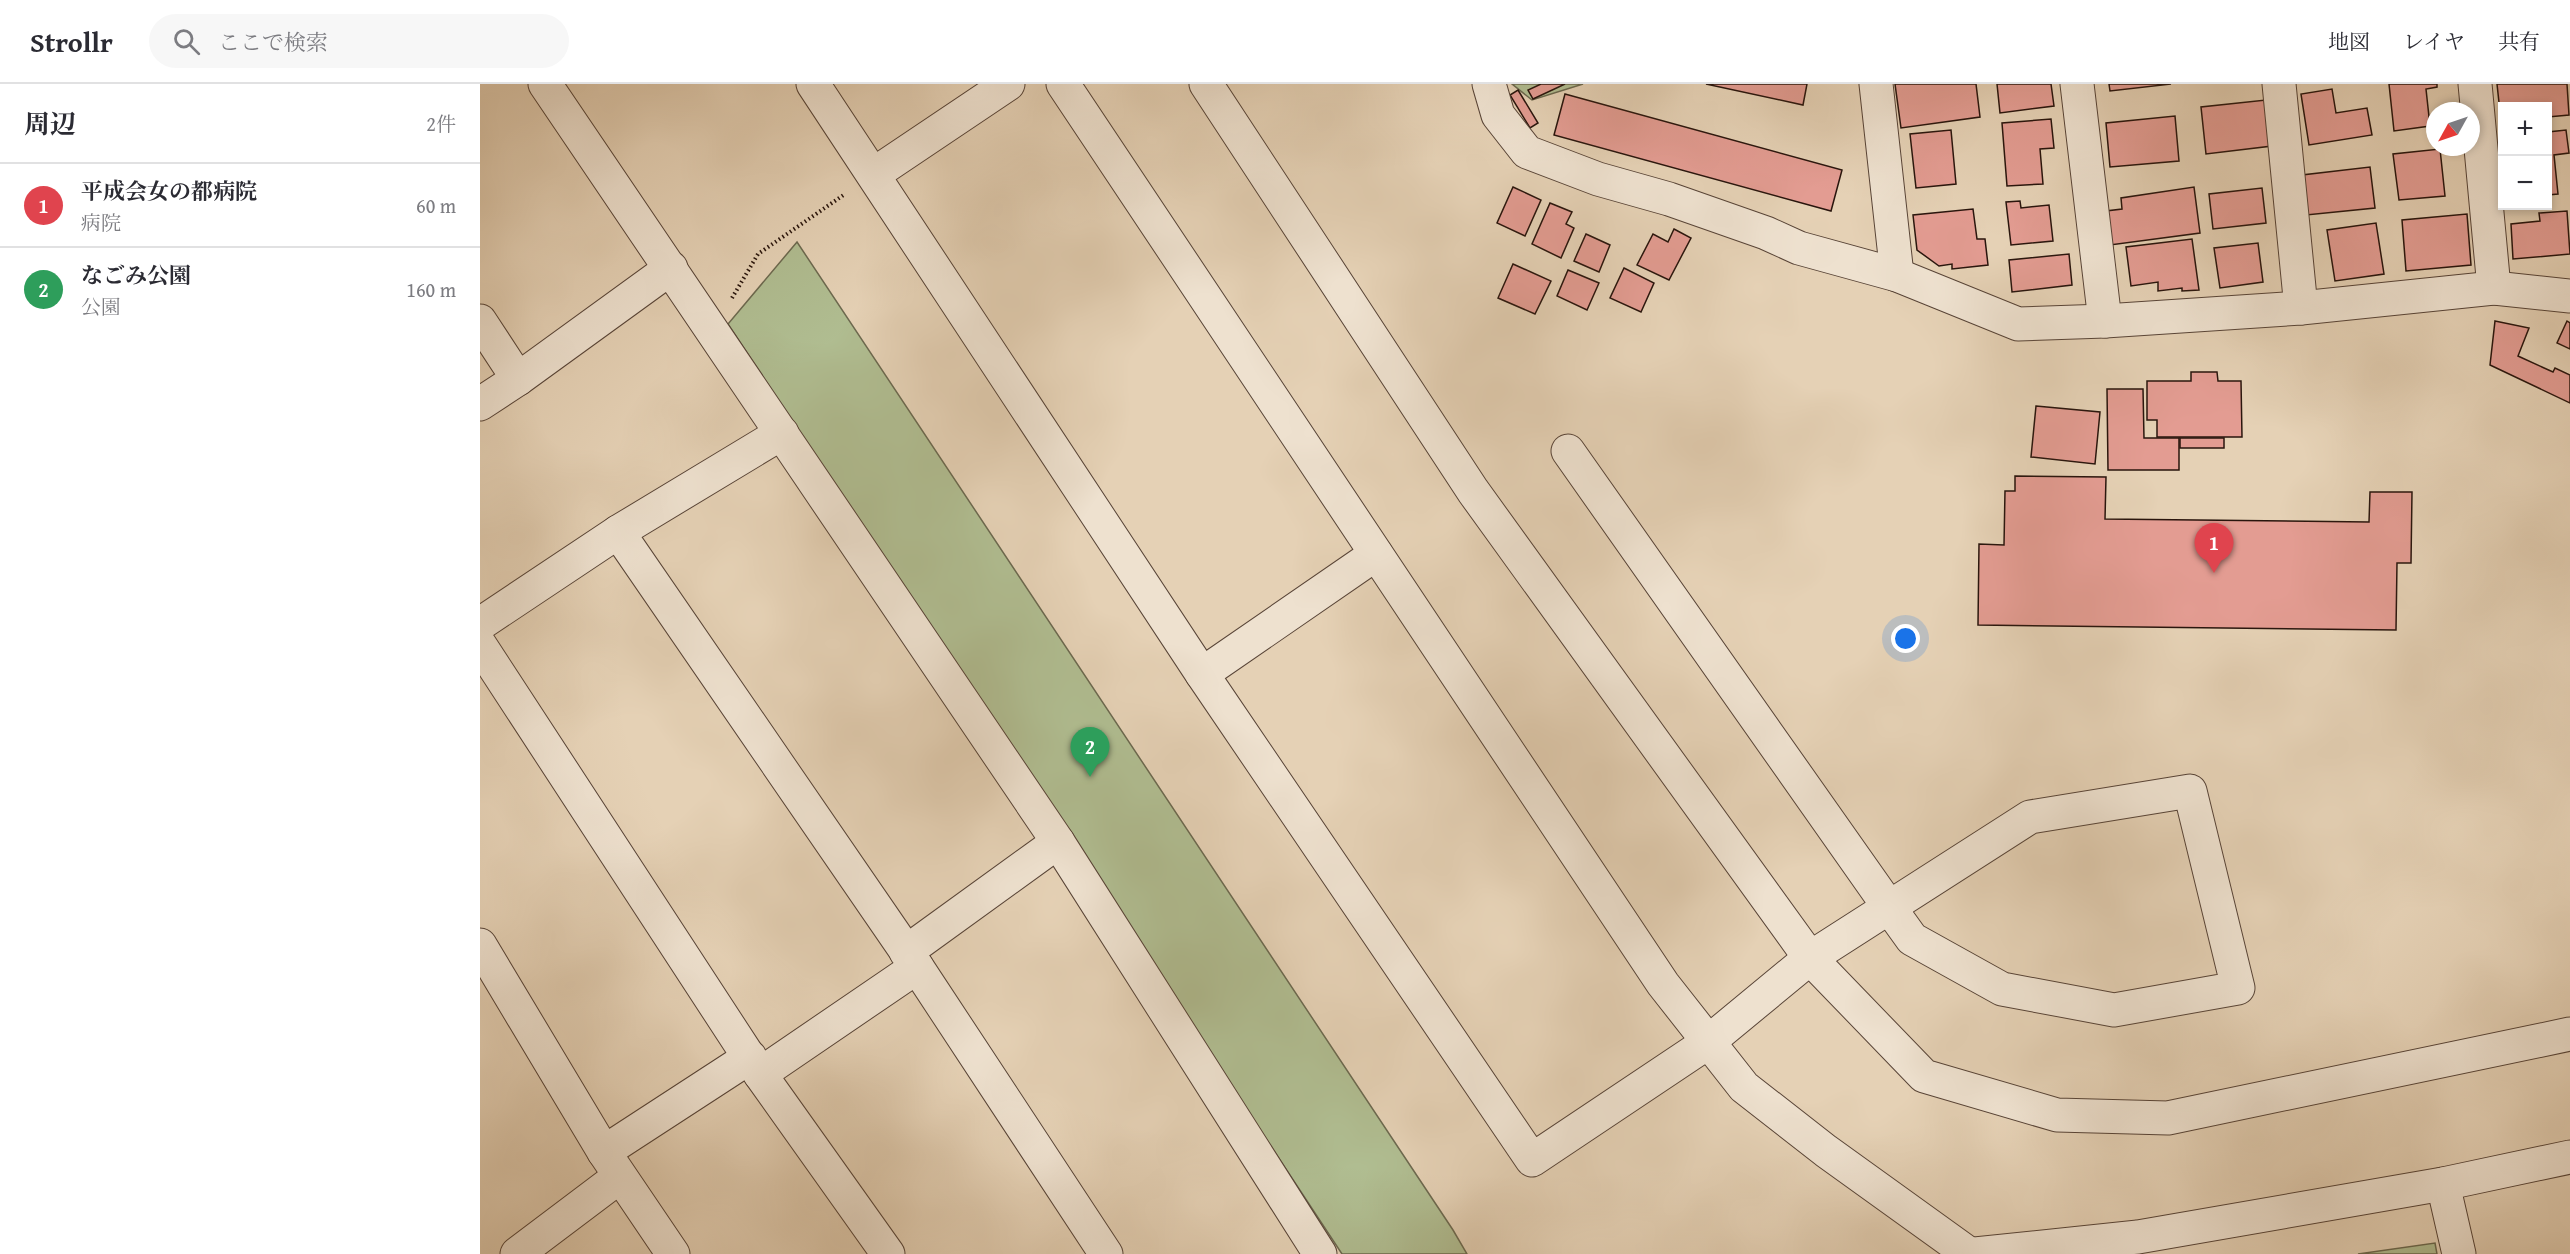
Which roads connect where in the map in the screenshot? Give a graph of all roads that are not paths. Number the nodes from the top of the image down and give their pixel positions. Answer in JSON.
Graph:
{"nodes":[{"id":1,"x":545,"y":84,"type":"edge"},
{"id":2,"x":813,"y":84,"type":"edge"},
{"id":3,"x":1008,"y":84,"type":"edge"},
{"id":4,"x":1063,"y":84,"type":"edge"},
{"id":5,"x":1206,"y":84,"type":"edge"},
{"id":6,"x":1488,"y":84,"type":"edge"},
{"id":7,"x":1876,"y":84,"type":"edge"},
{"id":8,"x":2077,"y":84,"type":"edge"},
{"id":9,"x":2279,"y":84,"type":"edge"},
{"id":10,"x":2475,"y":84,"type":"edge"},
{"id":11,"x":874,"y":174,"type":"junction"},
{"id":12,"x":671,"y":268,"type":"junction"},
{"id":13,"x":1897,"y":275,"type":"junction"},
{"id":14,"x":2494,"y":288,"type":"junction"},
{"id":15,"x":2570,"y":296,"type":"edge"},
{"id":16,"x":2301,"y":308,"type":"junction"},
{"id":17,"x":480,"y":321,"type":"edge"},
{"id":18,"x":2105,"y":321,"type":"junction"},
{"id":19,"x":518,"y":379,"type":"junction"},
{"id":20,"x":480,"y":404,"type":"edge"},
{"id":21,"x":782,"y":433,"type":"junction"},
{"id":22,"x":1568,"y":451,"type":"dead end"},
{"id":23,"x":618,"y":532,"type":"junction"},
{"id":24,"x":1376,"y":554,"type":"junction"},
{"id":25,"x":480,"y":624,"type":"edge"},
{"id":26,"x":480,"y":645,"type":"edge"},
{"id":27,"x":1202,"y":674,"type":"junction"},
{"id":28,"x":1058,"y":842,"type":"junction"},
{"id":29,"x":1889,"y":907,"type":"junction"},
{"id":30,"x":480,"y":945,"type":"edge"},
{"id":31,"x":1810,"y":958,"type":"junction"},
{"id":32,"x":912,"y":959,"type":"junction"},
{"id":33,"x":2570,"y":1034,"type":"edge"},
{"id":34,"x":1707,"y":1043,"type":"junction"},
{"id":35,"x":755,"y":1065,"type":"junction"},
{"id":36,"x":2570,"y":1157,"type":"edge"},
{"id":37,"x":611,"y":1165,"type":"junction"},
{"id":38,"x":2443,"y":1184,"type":"junction"},
{"id":39,"x":517,"y":1254,"type":"edge"},
{"id":40,"x":673,"y":1254,"type":"edge"},
{"id":41,"x":888,"y":1254,"type":"edge"},
{"id":42,"x":1106,"y":1254,"type":"edge"},
{"id":43,"x":1320,"y":1254,"type":"edge"},
{"id":44,"x":1969,"y":1254,"type":"edge"},
{"id":45,"x":1975,"y":1254,"type":"edge"},
{"id":46,"x":2459,"y":1254,"type":"edge"}],
"edges":[{"from":1,"to":12,"type":"street"},
{"from":2,"to":11,"type":"street"},
{"from":3,"to":11,"type":"street"},
{"from":4,"to":24,"type":"street"},
{"from":5,"to":31,"type":"street"},
{"from":6,"to":13,"type":"street"},
{"from":7,"to":13,"type":"street"},
{"from":8,"to":18,"type":"street"},
{"from":9,"to":16,"type":"street"},
{"from":10,"to":14,"type":"street"},
{"from":11,"to":27,"type":"street"},
{"from":12,"to":19,"type":"street"},
{"from":12,"to":21,"type":"street"},
{"from":13,"to":18,"type":"street"},
{"from":14,"to":15,"type":"street"},
{"from":14,"to":16,"type":"street"},
{"from":16,"to":18,"type":"street"},
{"from":17,"to":19,"type":"street"},
{"from":19,"to":20,"type":"street"},
{"from":21,"to":23,"type":"street"},
{"from":21,"to":28,"type":"street"},
{"from":22,"to":29,"type":"street"},
{"from":23,"to":25,"type":"street"},
{"from":23,"to":32,"type":"street"},
{"from":24,"to":27,"type":"street"},
{"from":24,"to":34,"type":"street"},
{"from":26,"to":35,"type":"street"},
{"from":27,"to":34,"type":"street"},
{"from":28,"to":32,"type":"street"},
{"from":28,"to":43,"type":"street"},
{"from":29,"to":29,"type":"street"},
{"from":29,"to":31,"type":"street"},
{"from":30,"to":37,"type":"street"},
{"from":31,"to":33,"type":"street"},
{"from":31,"to":34,"type":"street"},
{"from":32,"to":35,"type":"street"},
{"from":32,"to":42,"type":"street"},
{"from":34,"to":44,"type":"street"},
{"from":35,"to":37,"type":"street"},
{"from":35,"to":41,"type":"street"},
{"from":36,"to":38,"type":"street"},
{"from":37,"to":39,"type":"street"},
{"from":37,"to":40,"type":"street"},
{"from":38,"to":45,"type":"street"},
{"from":38,"to":46,"type":"street"}]}
